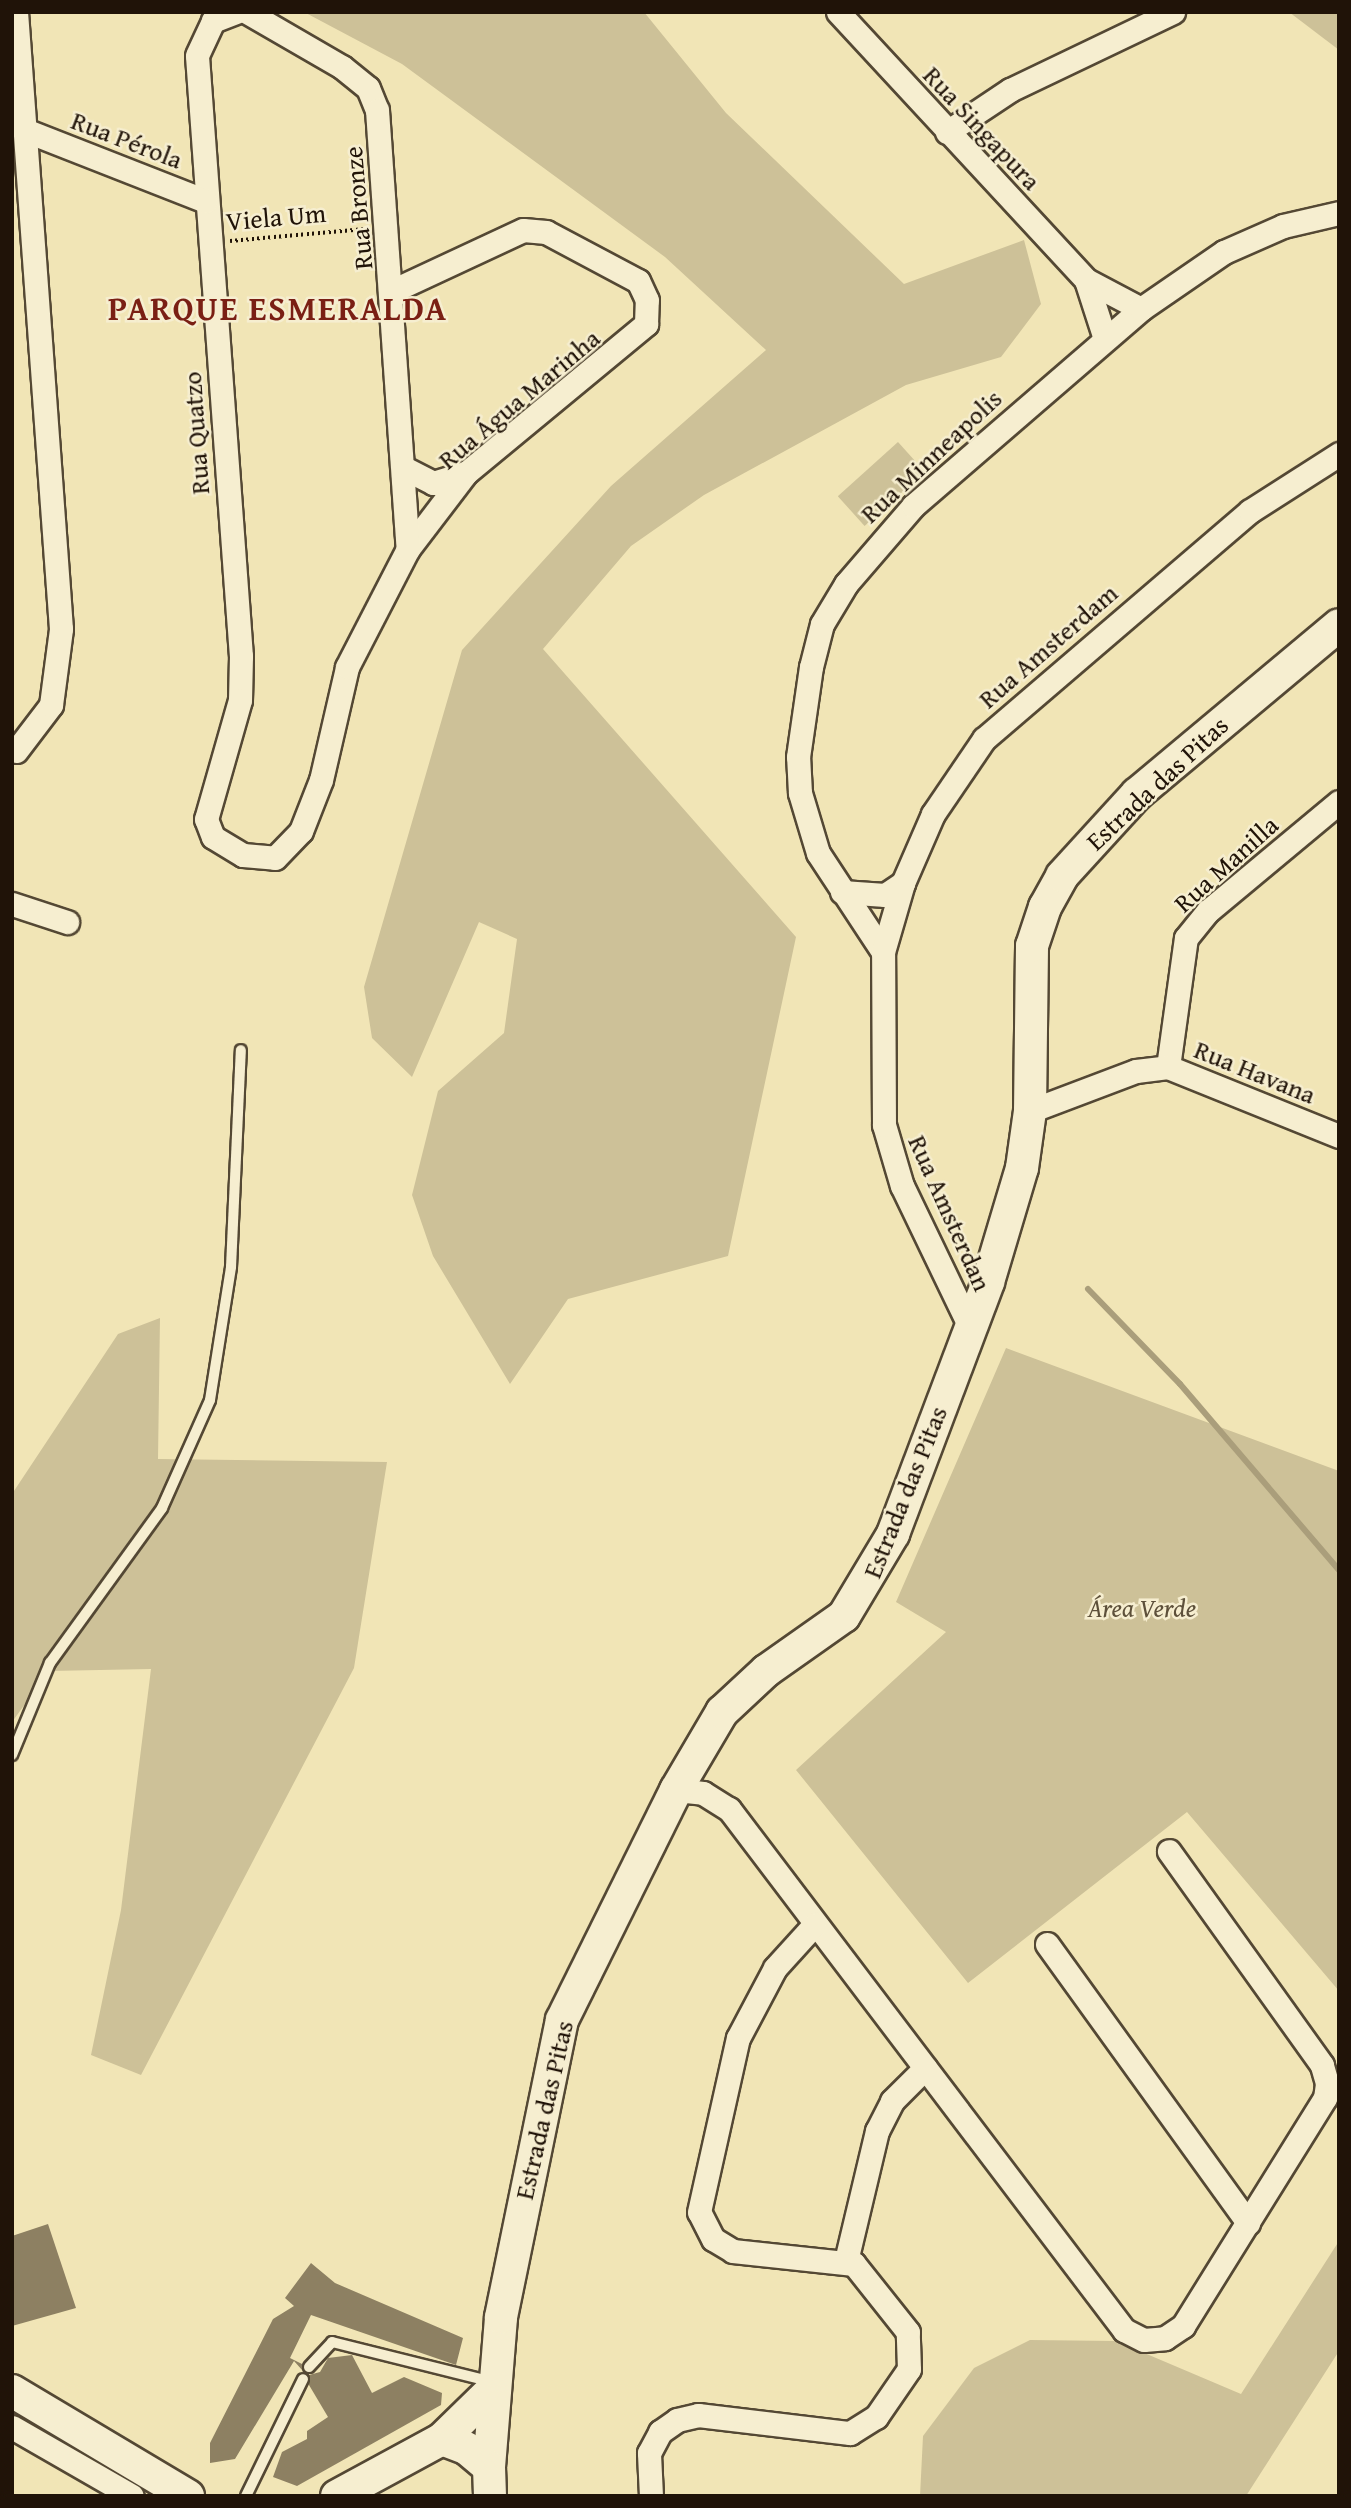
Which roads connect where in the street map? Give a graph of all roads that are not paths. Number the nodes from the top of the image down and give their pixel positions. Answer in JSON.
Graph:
{"nodes":[{"id":1,"x":16,"y":12,"type":"edge"},
{"id":2,"x":236,"y":12,"type":"edge"},
{"id":3,"x":247,"y":12,"type":"edge"},
{"id":4,"x":838,"y":12,"type":"edge"},
{"id":5,"x":1173,"y":12,"type":"edge"},
{"id":6,"x":27,"y":131,"type":"junction"},
{"id":7,"x":947,"y":132,"type":"junction"},
{"id":8,"x":206,"y":201,"type":"junction"},
{"id":9,"x":1339,"y":213,"type":"edge"},
{"id":10,"x":1086,"y":280,"type":"junction"},
{"id":11,"x":392,"y":291,"type":"junction"},
{"id":12,"x":1141,"y":309,"type":"junction"},
{"id":13,"x":1105,"y":339,"type":"junction"},
{"id":14,"x":1339,"y":454,"type":"edge"},
{"id":15,"x":404,"y":468,"type":"junction"},
{"id":16,"x":466,"y":473,"type":"junction"},
{"id":17,"x":408,"y":549,"type":"junction"},
{"id":18,"x":1339,"y":625,"type":"edge"},
{"id":19,"x":16,"y":751,"type":"dead end"},
{"id":20,"x":208,"y":800,"type":"joint"},
{"id":21,"x":1339,"y":802,"type":"edge"},
{"id":22,"x":903,"y":883,"type":"junction"},
{"id":23,"x":842,"y":892,"type":"junction"},
{"id":24,"x":12,"y":904,"type":"edge"},
{"id":25,"x":67,"y":922,"type":"dead end"},
{"id":26,"x":883,"y":952,"type":"junction"},
{"id":27,"x":241,"y":1050,"type":"dead end"},
{"id":28,"x":1168,"y":1067,"type":"junction"},
{"id":29,"x":1030,"y":1111,"type":"junction"},
{"id":30,"x":1339,"y":1136,"type":"edge"},
{"id":31,"x":970,"y":1327,"type":"junction"},
{"id":32,"x":12,"y":1755,"type":"edge"},
{"id":33,"x":676,"y":1790,"type":"junction"},
{"id":34,"x":1169,"y":1851,"type":"dead end"},
{"id":35,"x":815,"y":1924,"type":"junction"},
{"id":36,"x":1047,"y":1944,"type":"dead end"},
{"id":37,"x":925,"y":2068,"type":"junction"},
{"id":38,"x":1248,"y":2222,"type":"junction"},
{"id":39,"x":846,"y":2260,"type":"junction"},
{"id":40,"x":309,"y":2367,"type":"dead end"},
{"id":41,"x":303,"y":2379,"type":"dead end"},
{"id":42,"x":493,"y":2386,"type":"junction"},
{"id":43,"x":12,"y":2391,"type":"edge"},
{"id":44,"x":12,"y":2427,"type":"edge"},
{"id":45,"x":442,"y":2439,"type":"junction"},
{"id":46,"x":490,"y":2482,"type":"edge"},
{"id":47,"x":132,"y":2496,"type":"edge"},
{"id":48,"x":188,"y":2496,"type":"edge"},
{"id":49,"x":246,"y":2496,"type":"edge"},
{"id":50,"x":337,"y":2496,"type":"edge"},
{"id":51,"x":651,"y":2496,"type":"edge"}],
"edges":[{"from":1,"to":6,"type":"street"},
{"from":2,"to":8,"type":"street","name":"Rua Quatzo"},
{"from":3,"to":11,"type":"street","name":"Rua Bronze"},
{"from":4,"to":7,"type":"street","name":"Rua Singapura"},
{"from":5,"to":7,"type":"street"},
{"from":6,"to":8,"type":"street","name":"Rua Pérola"},
{"from":6,"to":19,"type":"street"},
{"from":7,"to":10,"type":"street","name":"Rua Singapura"},
{"from":8,"to":20,"type":"street","name":"Rua Quatzo"},
{"from":9,"to":12,"type":"street","name":"Rua Minneapolis"},
{"from":10,"to":12,"type":"street","name":"Rua Singapura"},
{"from":10,"to":13,"type":"street","name":"Rua Singapura"},
{"from":11,"to":15,"type":"street","name":"Rua Bronze"},
{"from":11,"to":16,"type":"street","name":"Rua Água Marinha"},
{"from":12,"to":13,"type":"street","name":"Rua Minneapolis"},
{"from":13,"to":23,"type":"street","name":"Rua Minneapolis"},
{"from":14,"to":22,"type":"street","name":"Rua Amsterdam"},
{"from":15,"to":16,"type":"street"},
{"from":15,"to":17,"type":"street","name":"Rua Bronze"},
{"from":16,"to":17,"type":"street","name":"Rua Água Marinha"},
{"from":17,"to":20,"type":"street","name":"Rua Água Marinha"},
{"from":18,"to":29,"type":"main road","name":"Estrada das Pitas"},
{"from":21,"to":28,"type":"street","name":"Rua Manilla"},
{"from":22,"to":23,"type":"street"},
{"from":22,"to":26,"type":"street","name":"Rua Amsterdam"},
{"from":23,"to":26,"type":"street","name":"Rua Minneapolis"},
{"from":24,"to":25,"type":"street"},
{"from":26,"to":31,"type":"street","name":"Rua Amsterdan"},
{"from":27,"to":32,"type":"lane"},
{"from":28,"to":29,"type":"street","name":"Rua Havana"},
{"from":28,"to":30,"type":"street","name":"Rua Havana"},
{"from":29,"to":31,"type":"main road","name":"Estrada das Pitas"},
{"from":31,"to":33,"type":"main road","name":"Estrada das Pitas"},
{"from":33,"to":35,"type":"street"},
{"from":33,"to":42,"type":"main road","name":"Estrada das Pitas"},
{"from":34,"to":38,"type":"street"},
{"from":35,"to":37,"type":"street"},
{"from":35,"to":39,"type":"street"},
{"from":36,"to":38,"type":"street"},
{"from":37,"to":38,"type":"street"},
{"from":37,"to":39,"type":"street"},
{"from":39,"to":51,"type":"street"},
{"from":40,"to":42,"type":"lane"},
{"from":41,"to":49,"type":"lane"},
{"from":42,"to":45,"type":"main road"},
{"from":42,"to":46,"type":"main road","name":"Estrada das Pitas"},
{"from":43,"to":48,"type":"main road"},
{"from":44,"to":47,"type":"street"},
{"from":45,"to":46,"type":"main road"},
{"from":45,"to":50,"type":"main road"}]}
